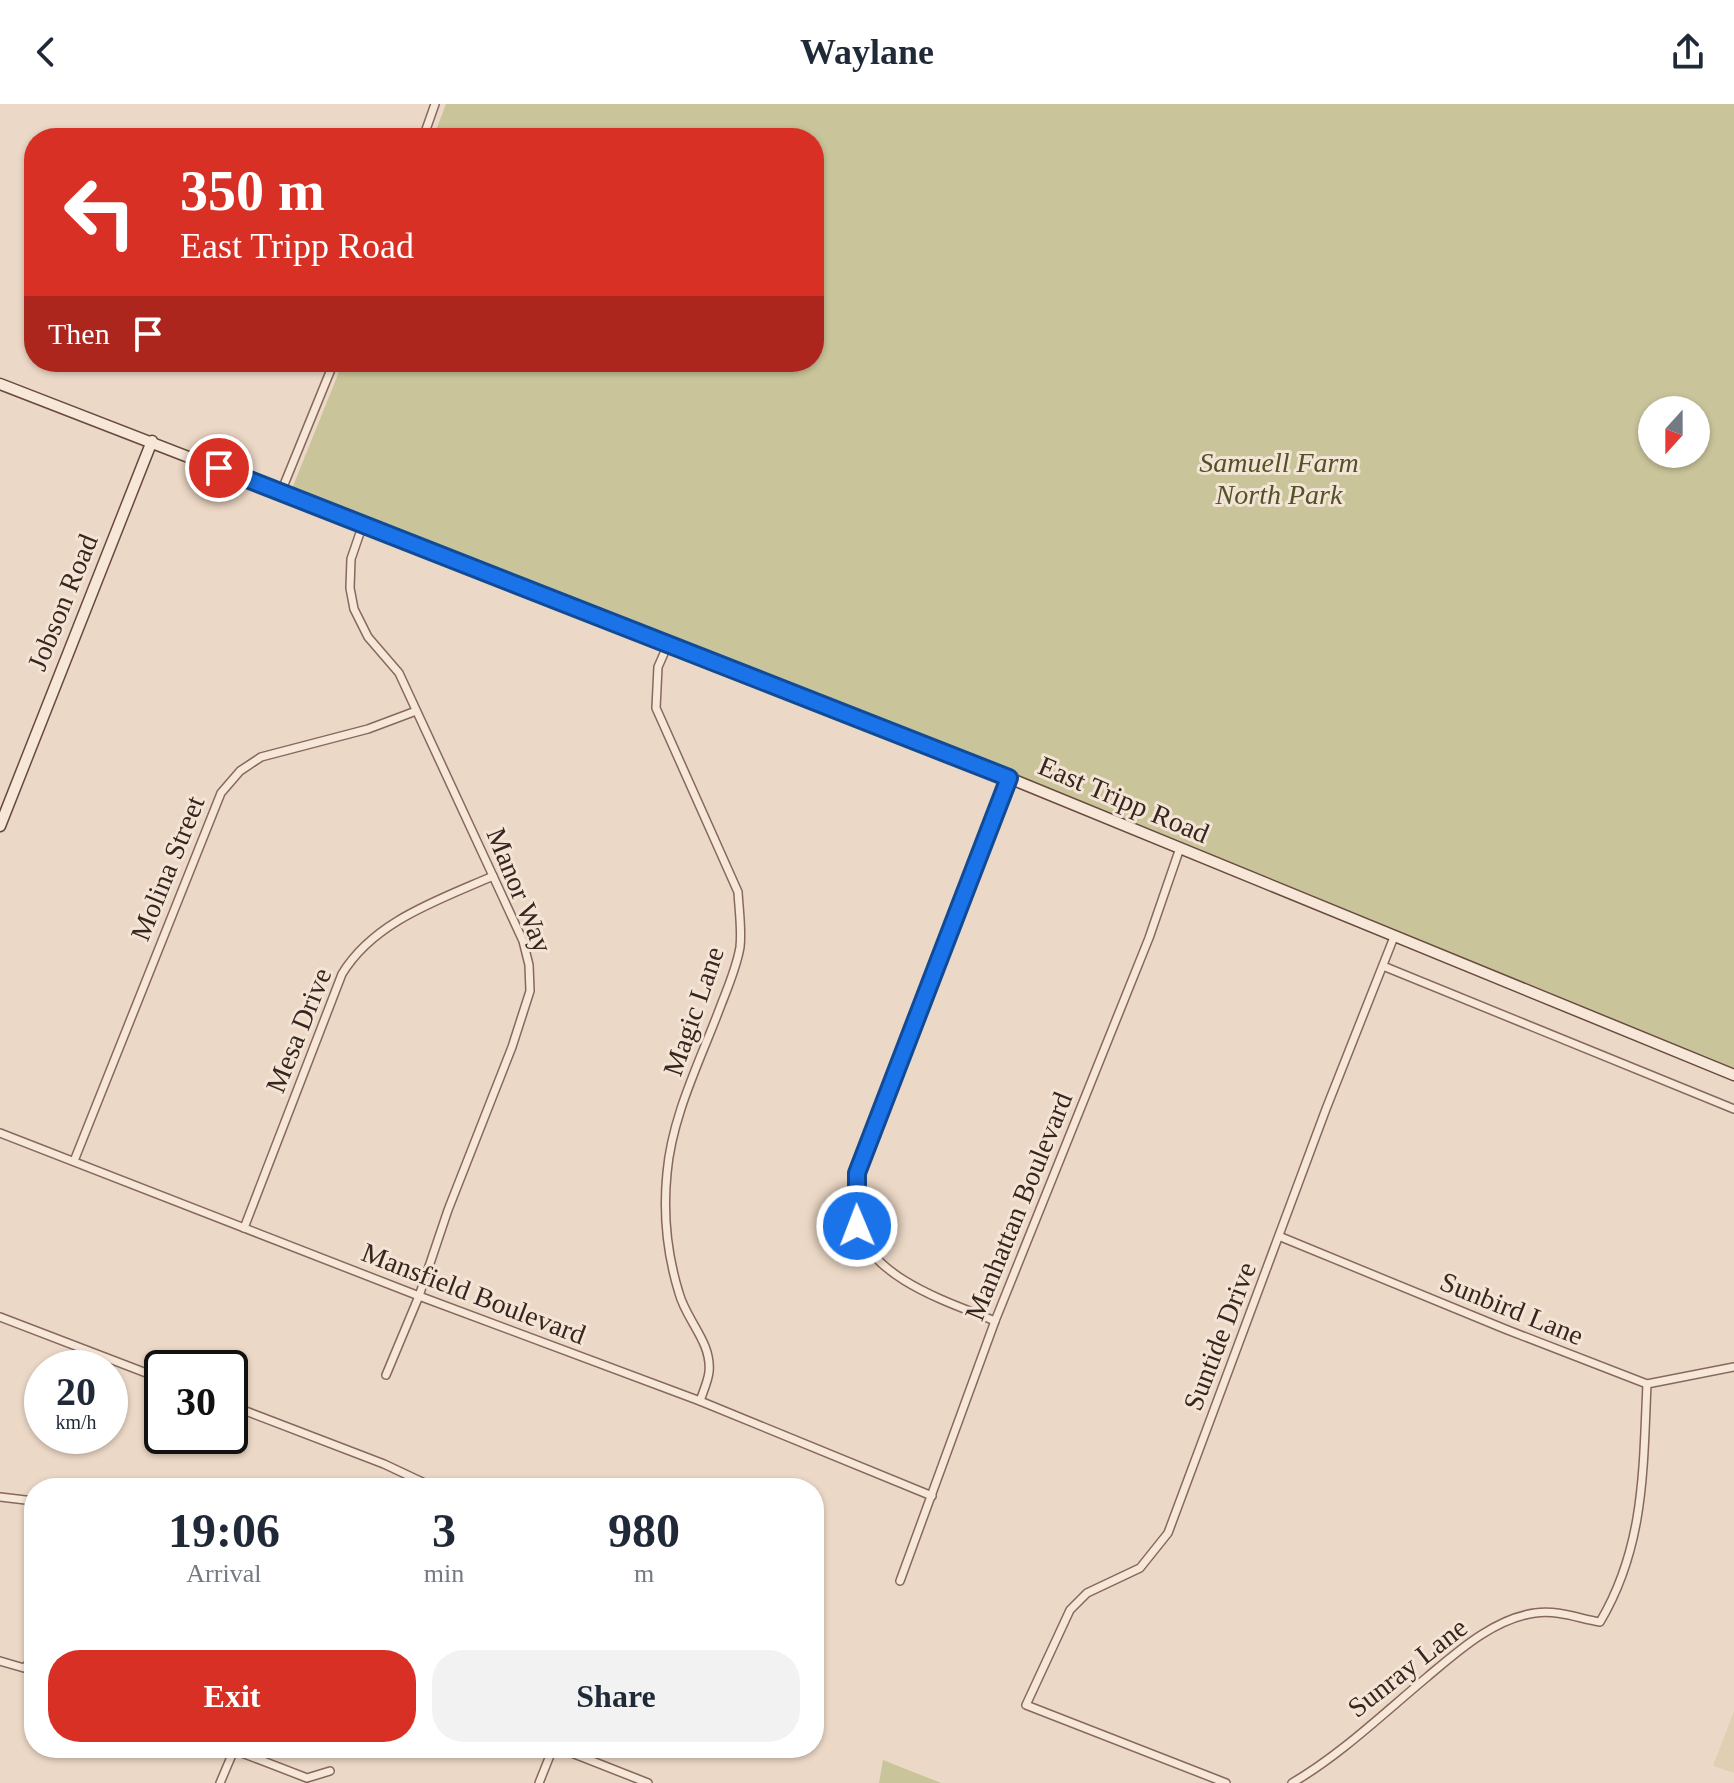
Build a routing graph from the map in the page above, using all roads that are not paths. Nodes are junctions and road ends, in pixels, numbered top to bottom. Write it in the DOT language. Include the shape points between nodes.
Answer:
graph roads {
  1 [pos="435,104"];
  2 [pos="427,128"];
  3 [pos="330,372"];
  4 [pos="0,384"];
  5 [pos="152,441"];
  6 [pos="281,492"];
  7 [pos="363,524"];
  8 [pos="669,642"];
  9 [pos="416,711"];
  10 [pos="1009,778"];
  11 [pos="0,826"];
  12 [pos="1180,848"];
  13 [pos="493,876"];
  14 [pos="1394,937"];
  15 [pos="1383,966"];
  16 [pos="1734,1075"];
  17 [pos="1734,1109"];
  18 [pos="0,1133"];
  19 [pos="74,1161"];
  20 [pos="244,1228"];
  21 [pos="1281,1237"];
  22 [pos="419,1296"];
  23 [pos="0,1317"];
  24 [pos="995,1321"];
  25 [pos="1734,1367"];
  26 [pos="144,1372"];
  27 [pos="386,1375"];
  28 [pos="1647,1384"];
  29 [pos="700,1401"];
  30 [pos="248,1412"];
  31 [pos="414,1478"];
  32 [pos="932,1496"];
  33 [pos="0,1497"];
  34 [pos="24,1500"];
  35 [pos="900,1581"];
  36 [pos="0,1661"];
  37 [pos="24,1668"];
  38 [pos="228,1758"];
  39 [pos="255,1758"];
  40 [pos="551,1758"];
  41 [pos="582,1758"];
  42 [pos="330,1771"];
  43 [pos="220,1783"];
  44 [pos="539,1783"];
  45 [pos="648,1783"];
  46 [pos="1226,1783"];
  47 [pos="1292,1783"];
  1 -- 2 [label="street"];
  3 -- 6 [label="street"];
  4 -- 5 [label="street, East Tripp Road"];
  5 -- 6 [label="street, East Tripp Road"];
  5 -- 11 [label="street, Jobson Road"];
  6 -- 7 [label="street, East Tripp Road"];
  7 -- 8 [label="street, East Tripp Road"];
  7 -- 9 [label="street, Manor Way" via="351,559 354,609 368,637 399,673"];
  8 -- 10 [label="street, East Tripp Road"];
  8 -- 29 [label="street, Magic Lane" via="658,667 656,708 738,892 739,911 740,948 677,1123 667,1171 665,1216 672,1266 679,1297 709,1361"];
  9 -- 13 [label="street, Manor Way"];
  9 -- 19 [label="street, Molina Street" via="261,757 221,793"];
  10 -- 12 [label="street, East Tripp Road"];
  10 -- 24 [label="street" via="857,1173 855,1202 857,1226 865,1241 906,1283"];
  12 -- 14 [label="street, East Tripp Road"];
  12 -- 24 [label="street, Manhattan Boulevard"];
  13 -- 20 [label="street, Mesa Drive" via="381,930 351,959"];
  13 -- 22 [label="street, Manor Way" via="523,941 530,991"];
  14 -- 15 [label="street, Suntide Drive"];
  14 -- 16 [label="street, East Tripp Road"];
  15 -- 17 [label="street"];
  15 -- 21 [label="street, Suntide Drive"];
  18 -- 19 [label="street, Mansfield Boulevard"];
  19 -- 20 [label="street, Mansfield Boulevard"];
  20 -- 22 [label="street, Mansfield Boulevard"];
  21 -- 28 [label="street, Sunbird Lane"];
  21 -- 46 [label="street, Suntide Drive" via="1168,1533 1140,1568 1087,1593 1070,1610 1026,1705"];
  22 -- 27 [label="street, Manor Way"];
  22 -- 29 [label="street, Mansfield Boulevard"];
  23 -- 26 [label="street"];
  24 -- 32 [label="street, Manhattan Boulevard"];
  25 -- 28 [label="street"];
  28 -- 47 [label="street, Sunray Lane" via="1642,1491 1633,1546 1600,1622 1562,1612 1537,1613 1480,1636"];
  29 -- 32 [label="street, Mansfield Boulevard"];
  30 -- 31 [label="street"];
  32 -- 35 [label="street, Manhattan Boulevard"];
  33 -- 34 [label="street"];
  36 -- 37 [label="street"];
  38 -- 43 [label="street"];
  39 -- 42 [label="street" via="307,1778"];
  40 -- 44 [label="street"];
  41 -- 45 [label="street"];
}
